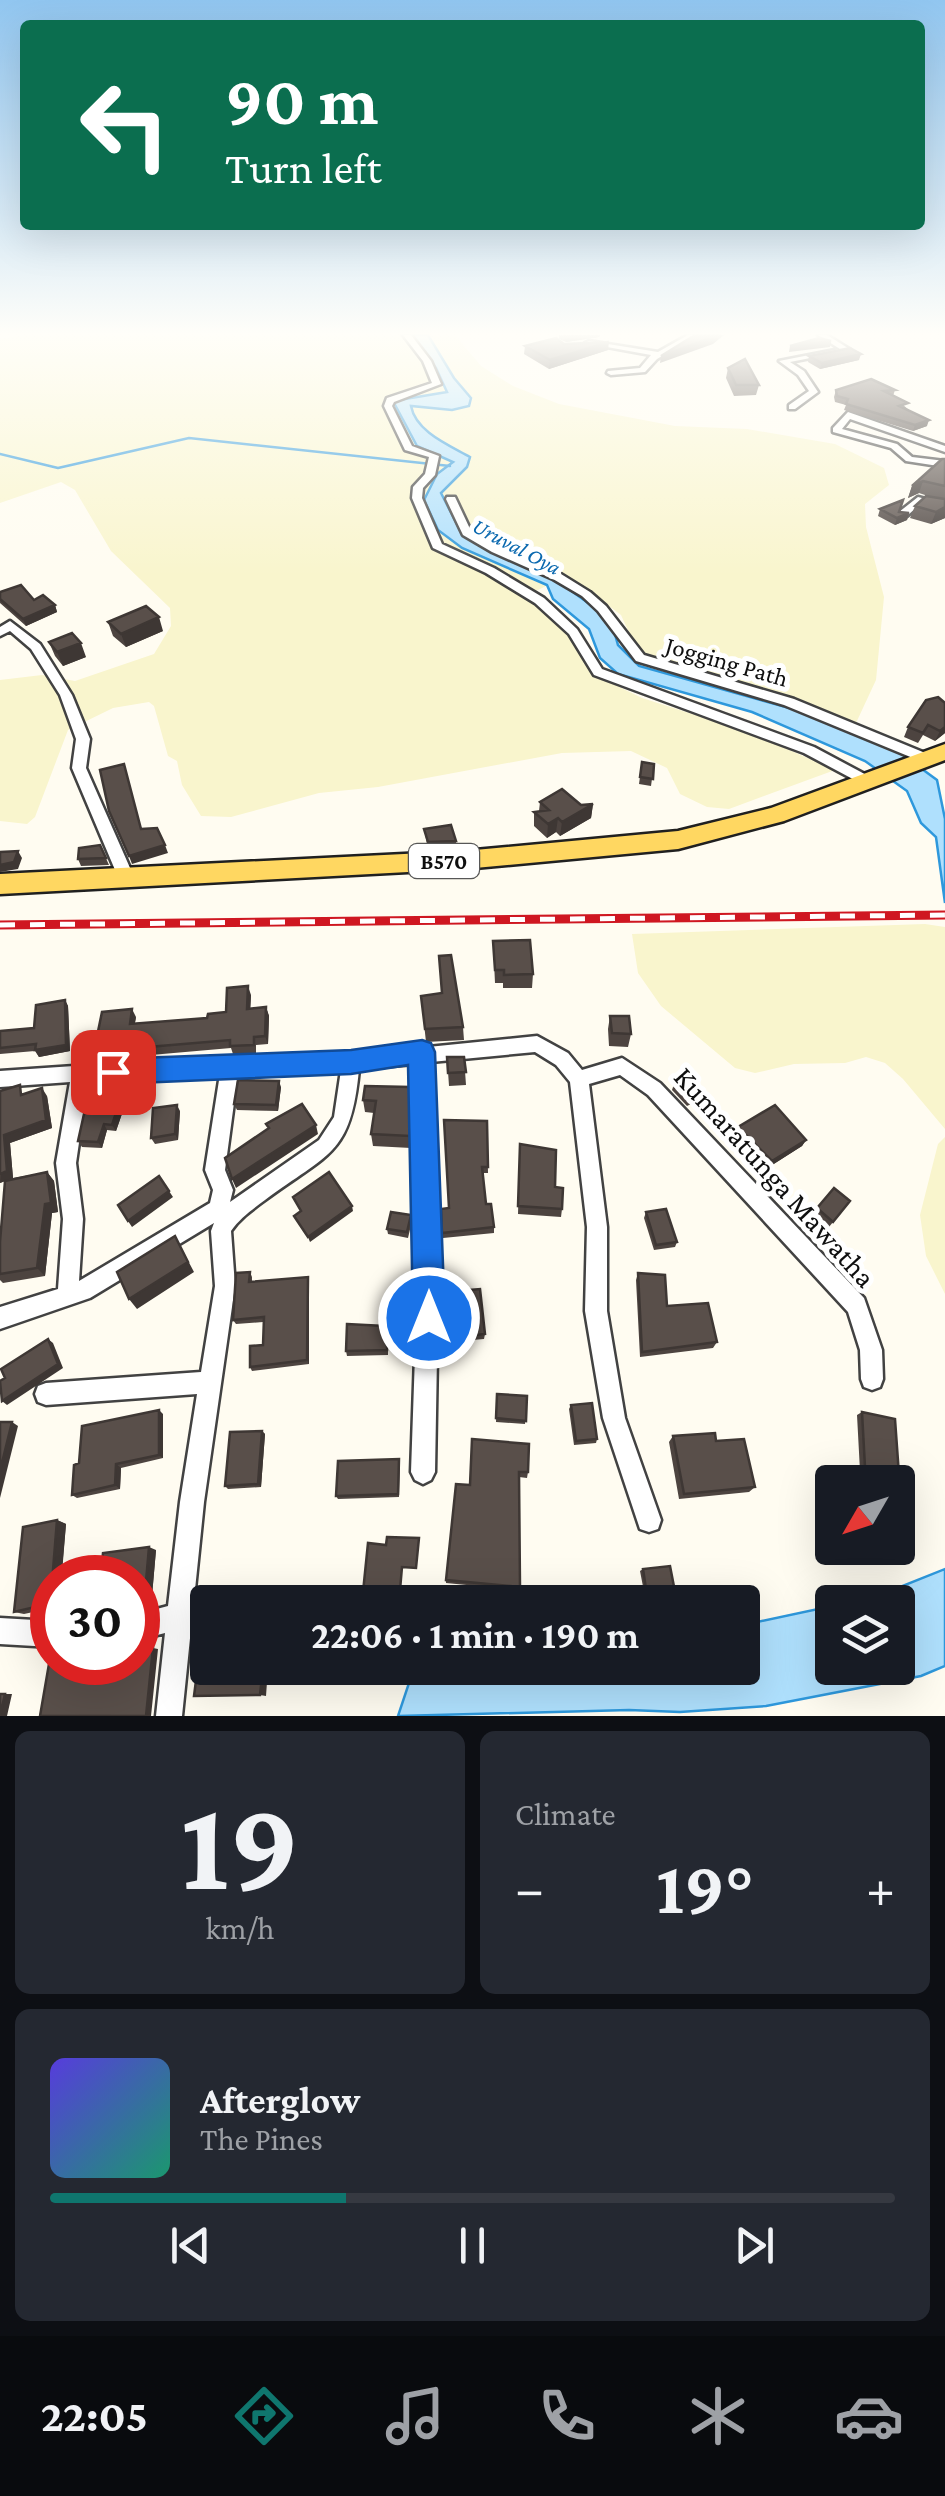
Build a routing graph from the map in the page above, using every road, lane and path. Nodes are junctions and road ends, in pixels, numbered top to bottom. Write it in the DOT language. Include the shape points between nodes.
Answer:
graph roads {
  1 [pos="392,415"];
  2 [pos="848,415"];
  3 [pos="848,415"];
  4 [pos="945,450"];
  5 [pos="945,464"];
  6 [pos="451,499"];
  7 [pos="945,507"];
  8 [pos="903,514"];
  9 [pos="0,632"];
  10 [pos="937,757"];
  11 [pos="874,780"];
  12 [pos="126,877"];
  13 [pos="0,884"];
  14 [pos="422,1052"];
  15 [pos="351,1062"];
  16 [pos="230,1067"];
  17 [pos="80,1074"];
  18 [pos="0,1079"];
  19 [pos="579,1079"];
  20 [pos="68,1294"];
  21 [pos="0,1318"];
  22 [pos="872,1379"];
  23 [pos="211,1382"];
  24 [pos="46,1394"];
  25 [pos="423,1472"];
  26 [pos="648,1520"];
  27 [pos="180,1616"];
  28 [pos="160,1621"];
  29 [pos="0,1631"];
  30 [pos="30,1633"];
  31 [pos="169,1716"];
  1 -- 11 [label="street" via="408,448 434,456 417,498 437,546 502,573 572,630 598,672"];
  2 -- 5 [label="street" via="836,430 894,446 909,459"];
  3 -- 4 [label="street"];
  6 -- 10 [label="street, Jogging Path" via="467,533 586,594 613,616 624,643 640,658 789,702"];
  7 -- 8 [label="street" via="918,500"];
  9 -- 12 [label="street" via="10,626 24,634 66,696 83,738 78,768"];
  10 -- 11 [label="main road, B570"];
  11 -- 12 [label="main road, B570" via="678,840 464,860"];
  12 -- 13 [label="main road, B570"];
  14 -- 15 [label="street"];
  14 -- 19 [label="street" via="536,1044"];
  14 -- 25 [label="street" via="429,1239"];
  15 -- 16 [label="street"];
  15 -- 23 [label="street" via="337,1136 224,1222 224,1286"];
  16 -- 17 [label="street"];
  16 -- 20 [label="street" via="215,1170 222,1204"];
  17 -- 18 [label="street"];
  17 -- 20 [label="street" via="66,1163 74,1219"];
  19 -- 22 [label="street, Kumaratunga Mawatha" via="622,1066 654,1089 856,1306"];
  19 -- 26 [label="street" via="597,1227 596,1312 614,1418"];
  20 -- 21 [label="street"];
  23 -- 24 [label="street"];
  23 -- 27 [label="street"];
  27 -- 28 [label="street"];
  27 -- 31 [label="street"];
  29 -- 30 [label="street"];
}
